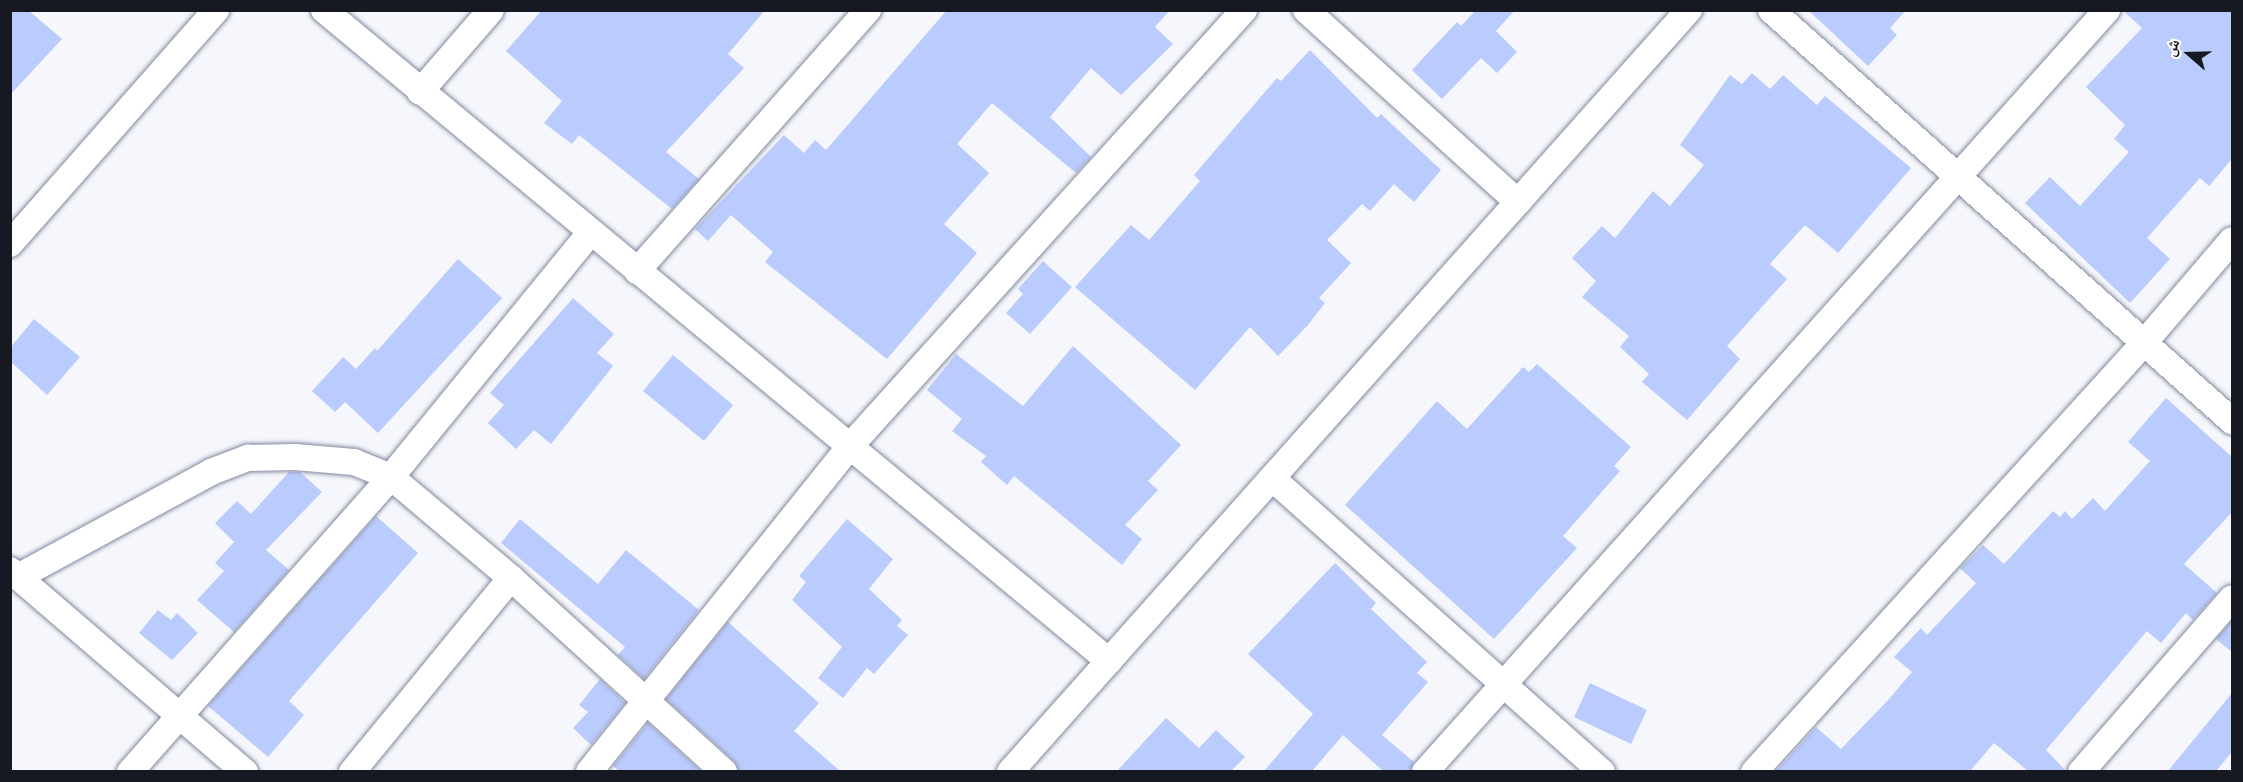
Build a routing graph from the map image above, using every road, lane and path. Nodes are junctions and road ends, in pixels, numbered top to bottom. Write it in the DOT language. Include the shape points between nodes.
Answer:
graph roads {
  1 [pos="216,10"];
  2 [pos="324,10"];
  3 [pos="492,10"];
  4 [pos="868,10"];
  5 [pos="1244,10"];
  6 [pos="1306,10"];
  7 [pos="1689,10"];
  8 [pos="1771,10"];
  9 [pos="2107,10"];
  10 [pos="420,92"];
  11 [pos="1956,178"];
  12 [pos="1518,202"];
  13 [pos="590,233"];
  14 [pos="2232,240"];
  15 [pos="10,244"];
  16 [pos="637,271"];
  17 [pos="2144,343"];
  18 [pos="2232,421"];
  19 [pos="852,444"];
  20 [pos="392,477"];
  21 [pos="1272,478"];
  22 [pos="14,573"];
  23 [pos="511,578"];
  24 [pos="2232,598"];
  25 [pos="1109,661"];
  26 [pos="1505,684"];
  27 [pos="645,704"];
  28 [pos="179,715"];
  29 [pos="130,771"];
  30 [pos="245,771"];
  31 [pos="352,771"];
  32 [pos="589,771"];
  33 [pos="724,771"];
  34 [pos="1010,771"];
  35 [pos="1425,771"];
  36 [pos="1602,771"];
  37 [pos="1754,771"];
  38 [pos="2081,771"];
  1 -- 15 [label="street"];
  2 -- 10 [label="street"];
  3 -- 10 [label="street"];
  4 -- 16 [label="street"];
  5 -- 19 [label="street"];
  6 -- 12 [label="street"];
  7 -- 12 [label="street"];
  8 -- 11 [label="street"];
  9 -- 11 [label="street"];
  10 -- 13 [label="street"];
  11 -- 17 [label="street"];
  11 -- 26 [label="street"];
  12 -- 21 [label="street"];
  13 -- 16 [label="street"];
  13 -- 20 [label="street"];
  14 -- 17 [label="street"];
  16 -- 19 [label="street"];
  17 -- 18 [label="street"];
  17 -- 37 [label="street"];
  19 -- 25 [label="street"];
  19 -- 27 [label="street"];
  20 -- 22 [label="street" via="354,462 248,459 166,493"];
  20 -- 23 [label="street"];
  20 -- 28 [label="street"];
  21 -- 25 [label="street"];
  21 -- 26 [label="street"];
  22 -- 28 [label="street"];
  23 -- 27 [label="street"];
  23 -- 31 [label="street"];
  24 -- 38 [label="street"];
  25 -- 34 [label="street"];
  26 -- 35 [label="street"];
  26 -- 36 [label="street"];
  27 -- 32 [label="street"];
  27 -- 33 [label="street"];
  28 -- 29 [label="street"];
  28 -- 30 [label="street"];
}
